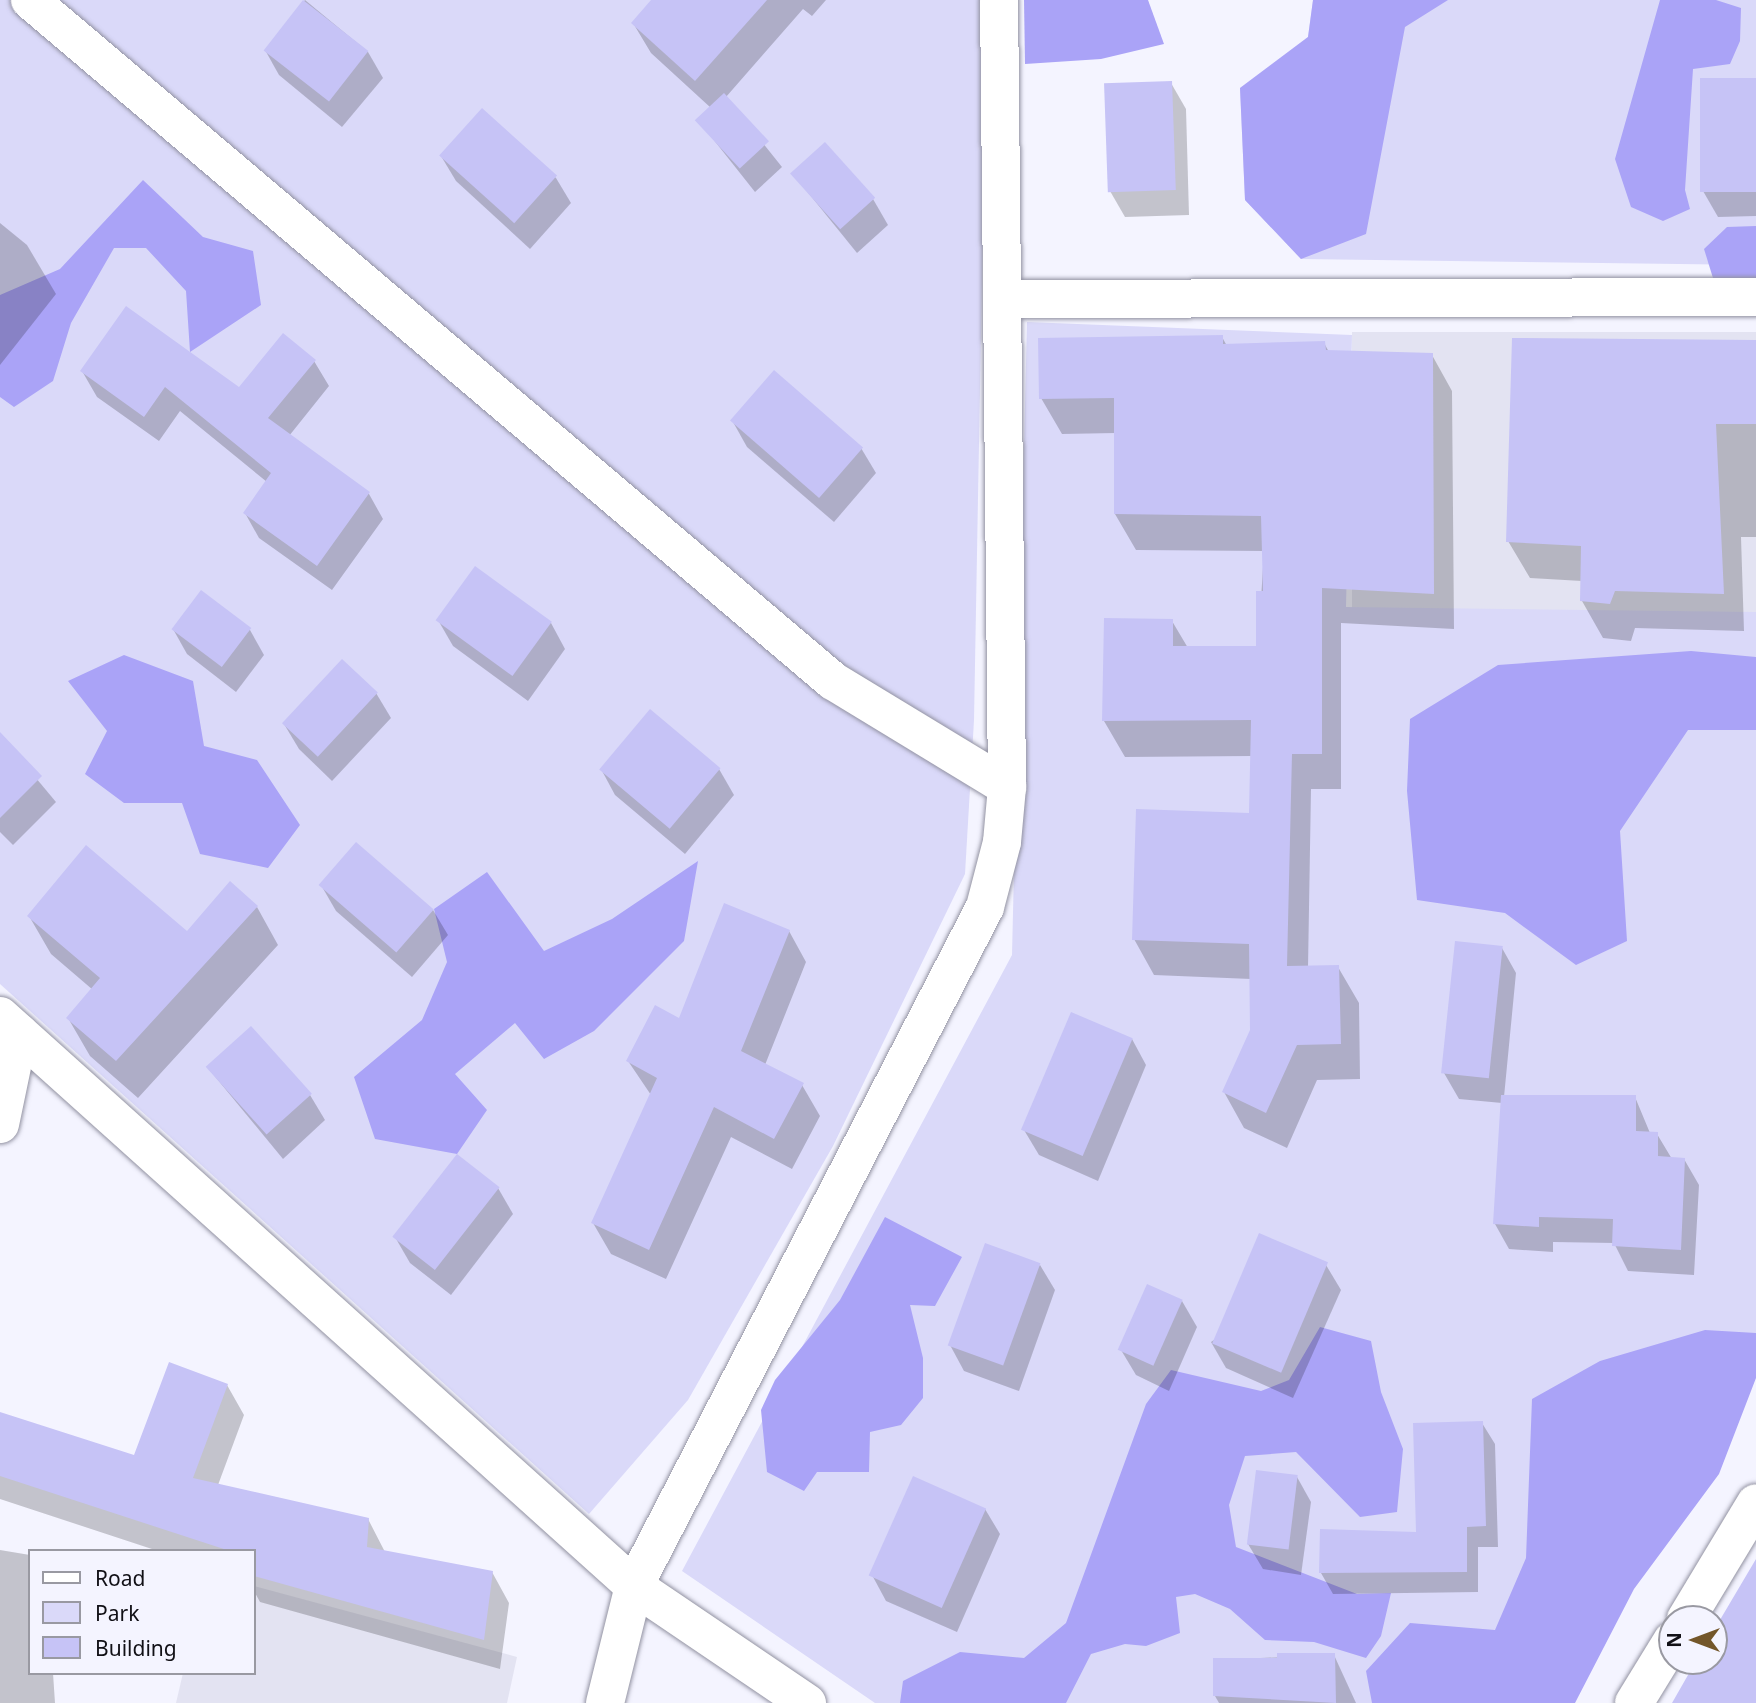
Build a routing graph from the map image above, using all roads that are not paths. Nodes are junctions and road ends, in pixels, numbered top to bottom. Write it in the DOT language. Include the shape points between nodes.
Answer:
graph roads {
  1 [pos="30,0"];
  2 [pos="999,0"];
  3 [pos="1756,297"];
  4 [pos="1002,299"];
  5 [pos="1007,787"];
  6 [pos="9,1025"];
  7 [pos="0,1124"];
  8 [pos="1756,1503"];
  9 [pos="634,1586"];
  10 [pos="1694,1605"];
  11 [pos="1658,1664"];
  12 [pos="605,1703"];
  13 [pos="807,1703"];
  14 [pos="1634,1703"];
  1 -- 5 [label="street" via="834,681"];
  2 -- 4 [label="street"];
  3 -- 4 [label="street"];
  4 -- 5 [label="street"];
  5 -- 9 [label="street" via="985,907"];
  6 -- 7 [label="street"];
  6 -- 9 [label="street"];
  8 -- 10 [label="street"];
  9 -- 12 [label="street"];
  9 -- 13 [label="street"];
  11 -- 14 [label="street"];
}
